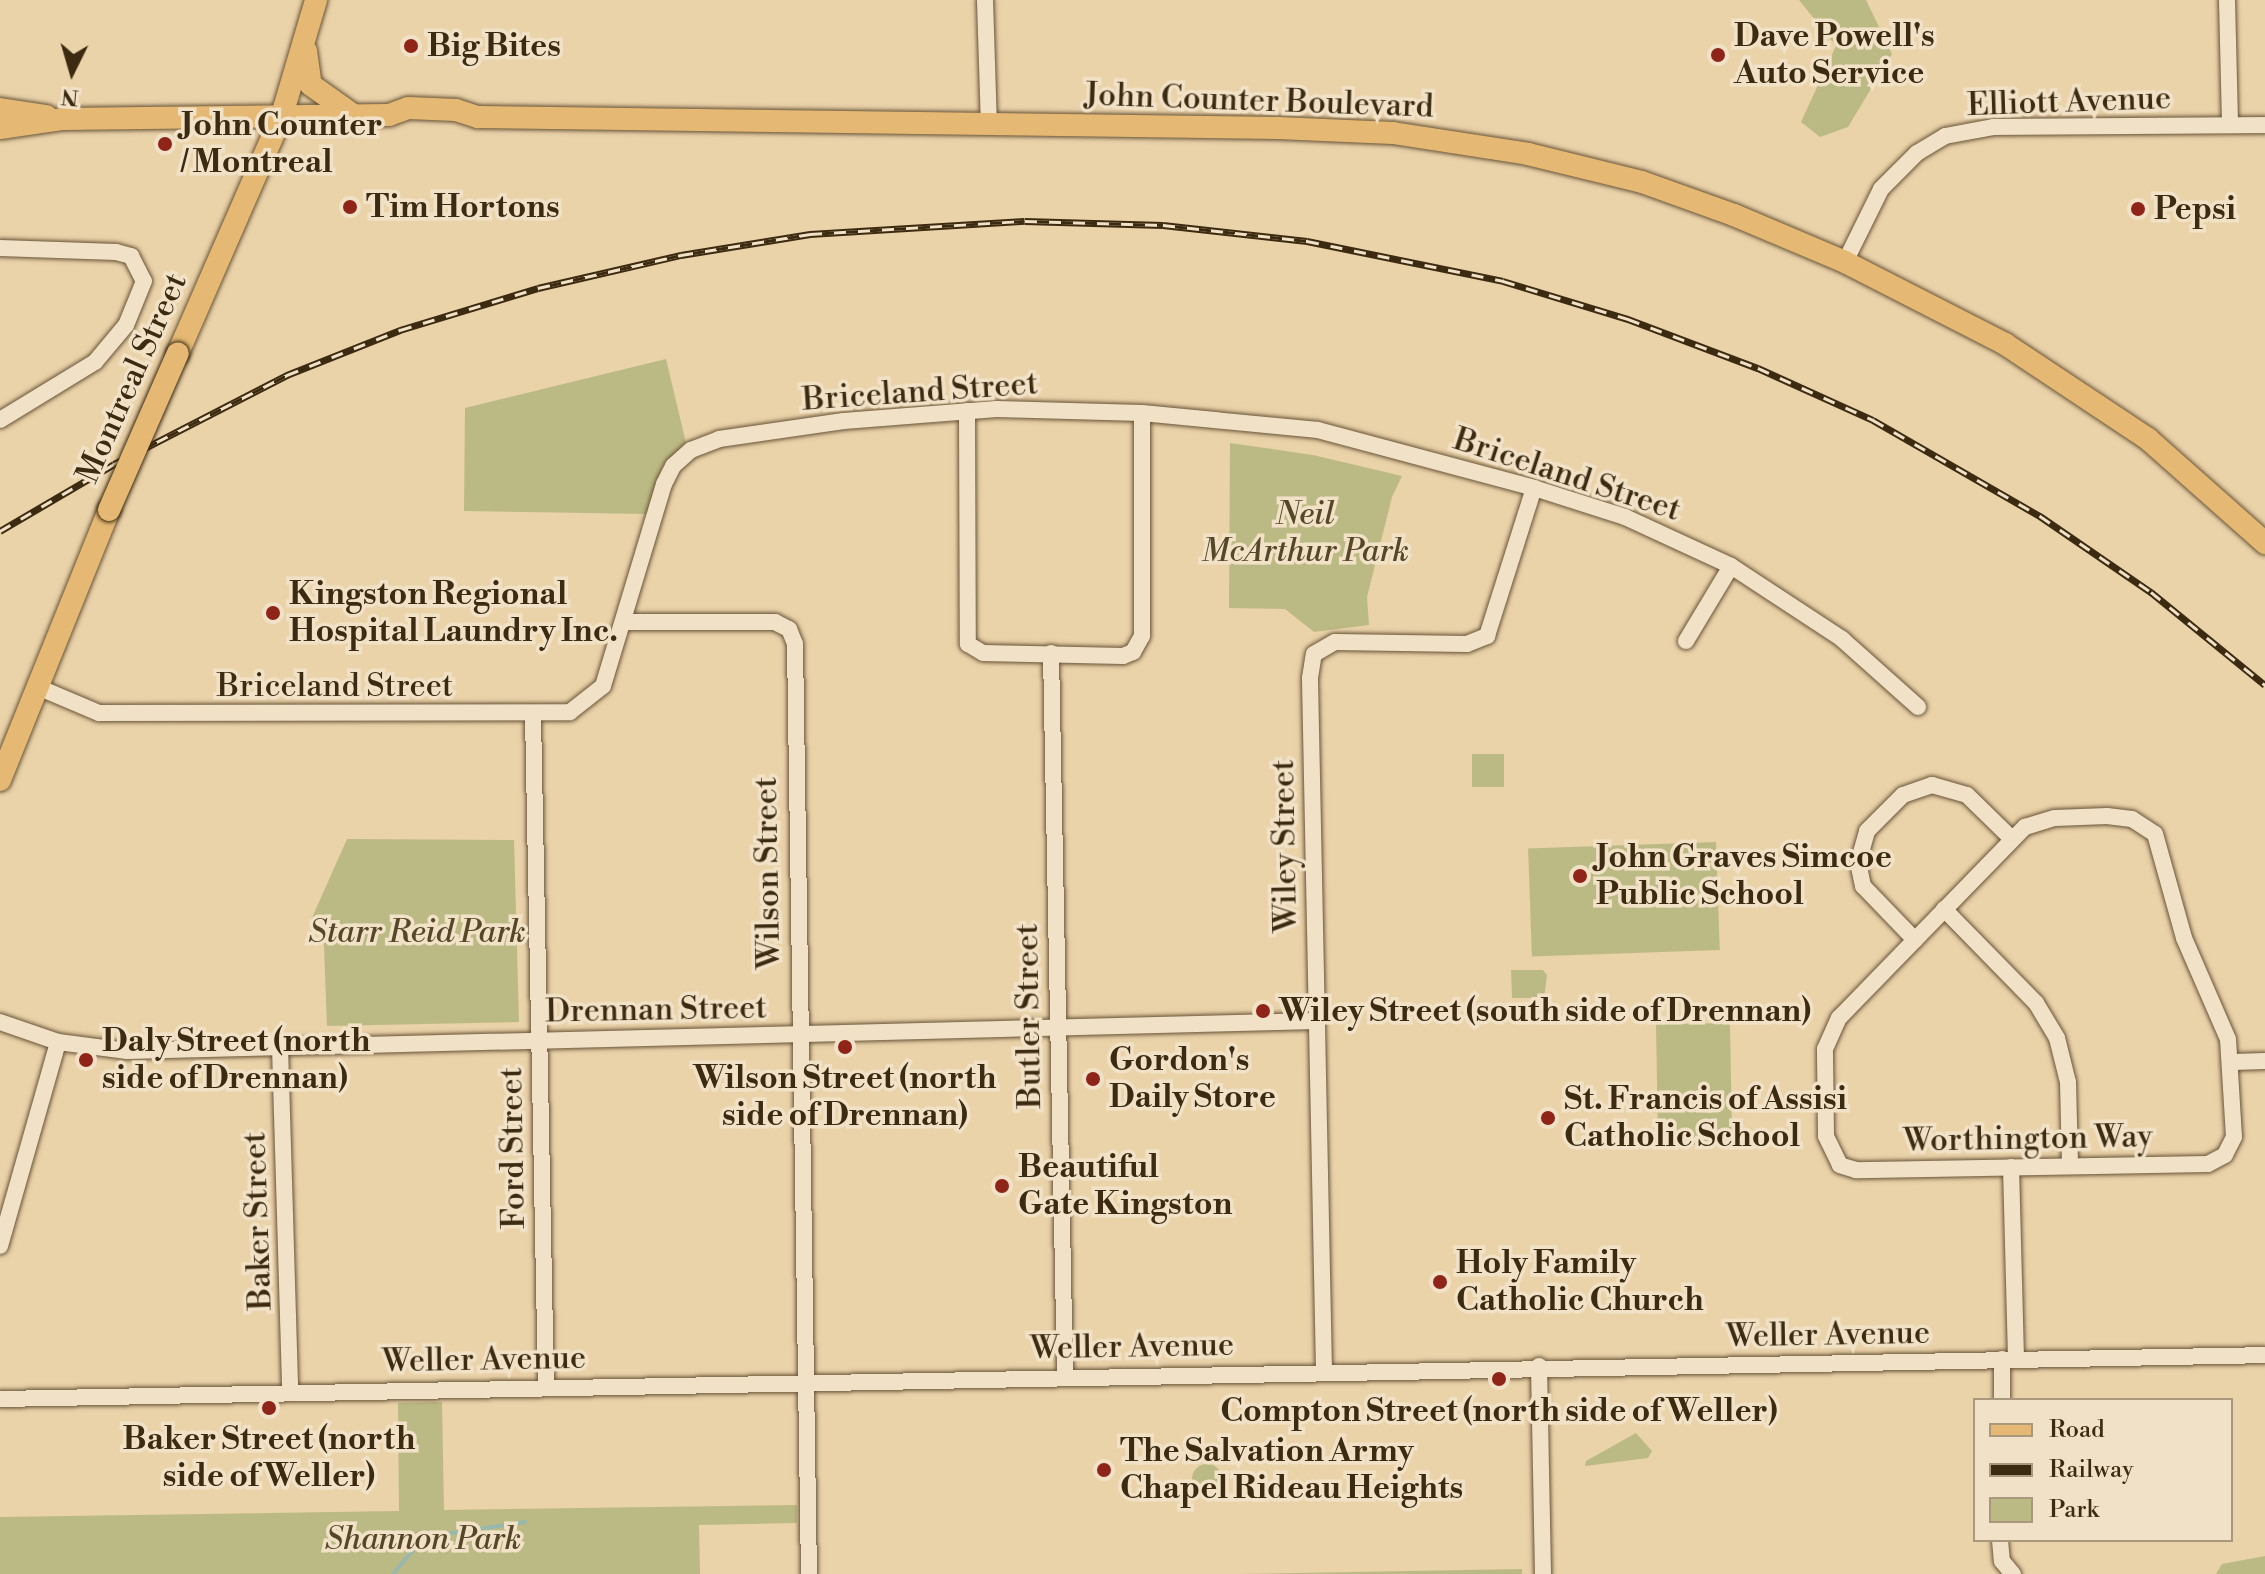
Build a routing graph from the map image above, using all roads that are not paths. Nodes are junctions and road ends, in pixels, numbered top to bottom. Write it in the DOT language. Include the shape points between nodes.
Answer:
graph roads {
  1 [pos="316,0"];
  2 [pos="985,0"];
  3 [pos="2227,0"];
  4 [pos="305,46"];
  5 [pos="0,109"];
  6 [pos="282,115"];
  7 [pos="354,115"];
  8 [pos="63,119"];
  9 [pos="989,125"];
  10 [pos="2230,125"];
  11 [pos="2265,125"];
  12 [pos="0,128"];
  13 [pos="0,248"];
  14 [pos="1845,262"];
  15 [pos="967,411"];
  16 [pos="1142,413"];
  17 [pos="0,420"];
  18 [pos="1534,488"];
  19 [pos="2265,543"];
  20 [pos="1731,566"];
  21 [pos="623,622"];
  22 [pos="1686,641"];
  23 [pos="1051,653"];
  24 [pos="40,688"];
  25 [pos="1918,707"];
  26 [pos="533,715"];
  27 [pos="0,780"];
  28 [pos="2012,839"];
  29 [pos="1944,909"];
  30 [pos="1915,940"];
  31 [pos="1317,1021"];
  32 [pos="0,1022"];
  33 [pos="1056,1030"];
  34 [pos="798,1035"];
  35 [pos="539,1041"];
  36 [pos="58,1042"];
  37 [pos="280,1047"];
  38 [pos="2265,1061"];
  39 [pos="2233,1062"];
  40 [pos="2070,1166"];
  41 [pos="2011,1167"];
  42 [pos="0,1246"];
  43 [pos="2265,1355"];
  44 [pos="2009,1359"];
  45 [pos="1539,1366"];
  46 [pos="1324,1371"];
  47 [pos="1065,1377"];
  48 [pos="805,1382"];
  49 [pos="546,1387"];
  50 [pos="290,1393"];
  51 [pos="2002,1398"];
  52 [pos="0,1399"];
  53 [pos="2000,1542"];
  54 [pos="809,1574"];
  55 [pos="1543,1574"];
  56 [pos="2013,1574"];
  1 -- 4 [label="main road, Montreal Street"];
  2 -- 9 [label="street"];
  3 -- 10 [label="street"];
  4 -- 6 [label="main road, Montreal Street"];
  4 -- 7 [label="main road" via="311,85"];
  5 -- 8 [label="main road, John Counter Boulevard"];
  6 -- 7 [label="main road, John Counter Boulevard"];
  6 -- 8 [label="main road, John Counter Boulevard"];
  6 -- 24 [label="main road, Montreal Street, bridge" via="109,510"];
  7 -- 9 [label="main road, John Counter Boulevard" via="446,124 478,117"];
  8 -- 12 [label="main road, John Counter Boulevard"];
  9 -- 14 [label="main road, John Counter Boulevard" via="1278,128 1393,133 1466,143 1642,182"];
  10 -- 11 [label="street, Elliott Avenue"];
  10 -- 14 [label="street, Elliott Avenue" via="1994,127 1945,136 1917,153 1881,189"];
  13 -- 17 [label="street" via="116,252 131,256 144,281 126,325 104,353"];
  14 -- 19 [label="main road, John Counter Boulevard" via="2005,344 2084,395 2148,439"];
  15 -- 16 [label="street, Briceland Street"];
  15 -- 21 [label="street, Briceland Street" via="844,421 719,439 691,450 673,466 664,484"];
  15 -- 23 [label="street" via="968,644 983,653"];
  16 -- 18 [label="street, Briceland Street" via="1318,430"];
  16 -- 23 [label="street" via="1140,644 1123,656"];
  18 -- 20 [label="street, Briceland Street" via="1625,517"];
  18 -- 31 [label="street, Wiley Street" via="1487,636 1467,644 1335,642 1314,654 1310,678"];
  20 -- 22 [label="street"];
  20 -- 25 [label="street, Briceland Street" via="1842,639"];
  21 -- 26 [label="street, Briceland Street" via="608,673 594,697 570,712"];
  21 -- 34 [label="street, Wilson Street" via="775,622 789,629 795,644"];
  23 -- 33 [label="street, Butler Street"];
  24 -- 26 [label="street, Briceland Street" via="99,713"];
  24 -- 27 [label="main road, Montreal Street"];
  26 -- 35 [label="street, Ford Street"];
  28 -- 29 [label="street, Worthington Way"];
  28 -- 30 [label="street" via="1967,795 1932,785 1903,795 1867,831 1858,863 1863,886"];
  28 -- 39 [label="street, Worthington Way" via="2040,820 2098,816 2132,819 2155,834 2184,938"];
  29 -- 30 [label="street, Worthington Way"];
  29 -- 40 [label="street" via="2036,1003 2057,1038 2068,1082"];
  30 -- 41 [label="street, Worthington Way" via="1829,1033 1829,1152 1840,1165 1856,1170"];
  31 -- 33 [label="street, Drennan Street"];
  31 -- 46 [label="street, Wiley Street"];
  32 -- 36 [label="street, Drennan Street"];
  33 -- 34 [label="street, Drennan Street"];
  33 -- 47 [label="street, Butler Street"];
  34 -- 35 [label="street, Drennan Street"];
  34 -- 48 [label="street, Wilson Street"];
  35 -- 37 [label="street, Drennan Street"];
  35 -- 49 [label="street, Ford Street"];
  36 -- 37 [label="street, Drennan Street" via="127,1051"];
  36 -- 42 [label="street"];
  37 -- 50 [label="street, Baker Street"];
  38 -- 39 [label="street"];
  39 -- 40 [label="street, Worthington Way" via="2234,1137 2217,1161"];
  40 -- 41 [label="street, Worthington Way"];
  41 -- 44 [label="street"];
  43 -- 44 [label="street, Weller Avenue"];
  44 -- 45 [label="street, Weller Avenue"];
  44 -- 51 [label="street"];
  45 -- 46 [label="street, Weller Avenue"];
  45 -- 55 [label="street"];
  46 -- 47 [label="street, Weller Avenue"];
  47 -- 48 [label="street, Weller Avenue"];
  48 -- 49 [label="street, Weller Avenue"];
  48 -- 54 [label="street, Wilson Street"];
  49 -- 50 [label="street, Weller Avenue"];
  50 -- 52 [label="street, Weller Avenue"];
  53 -- 56 [label="street" via="2002,1561"];
}
